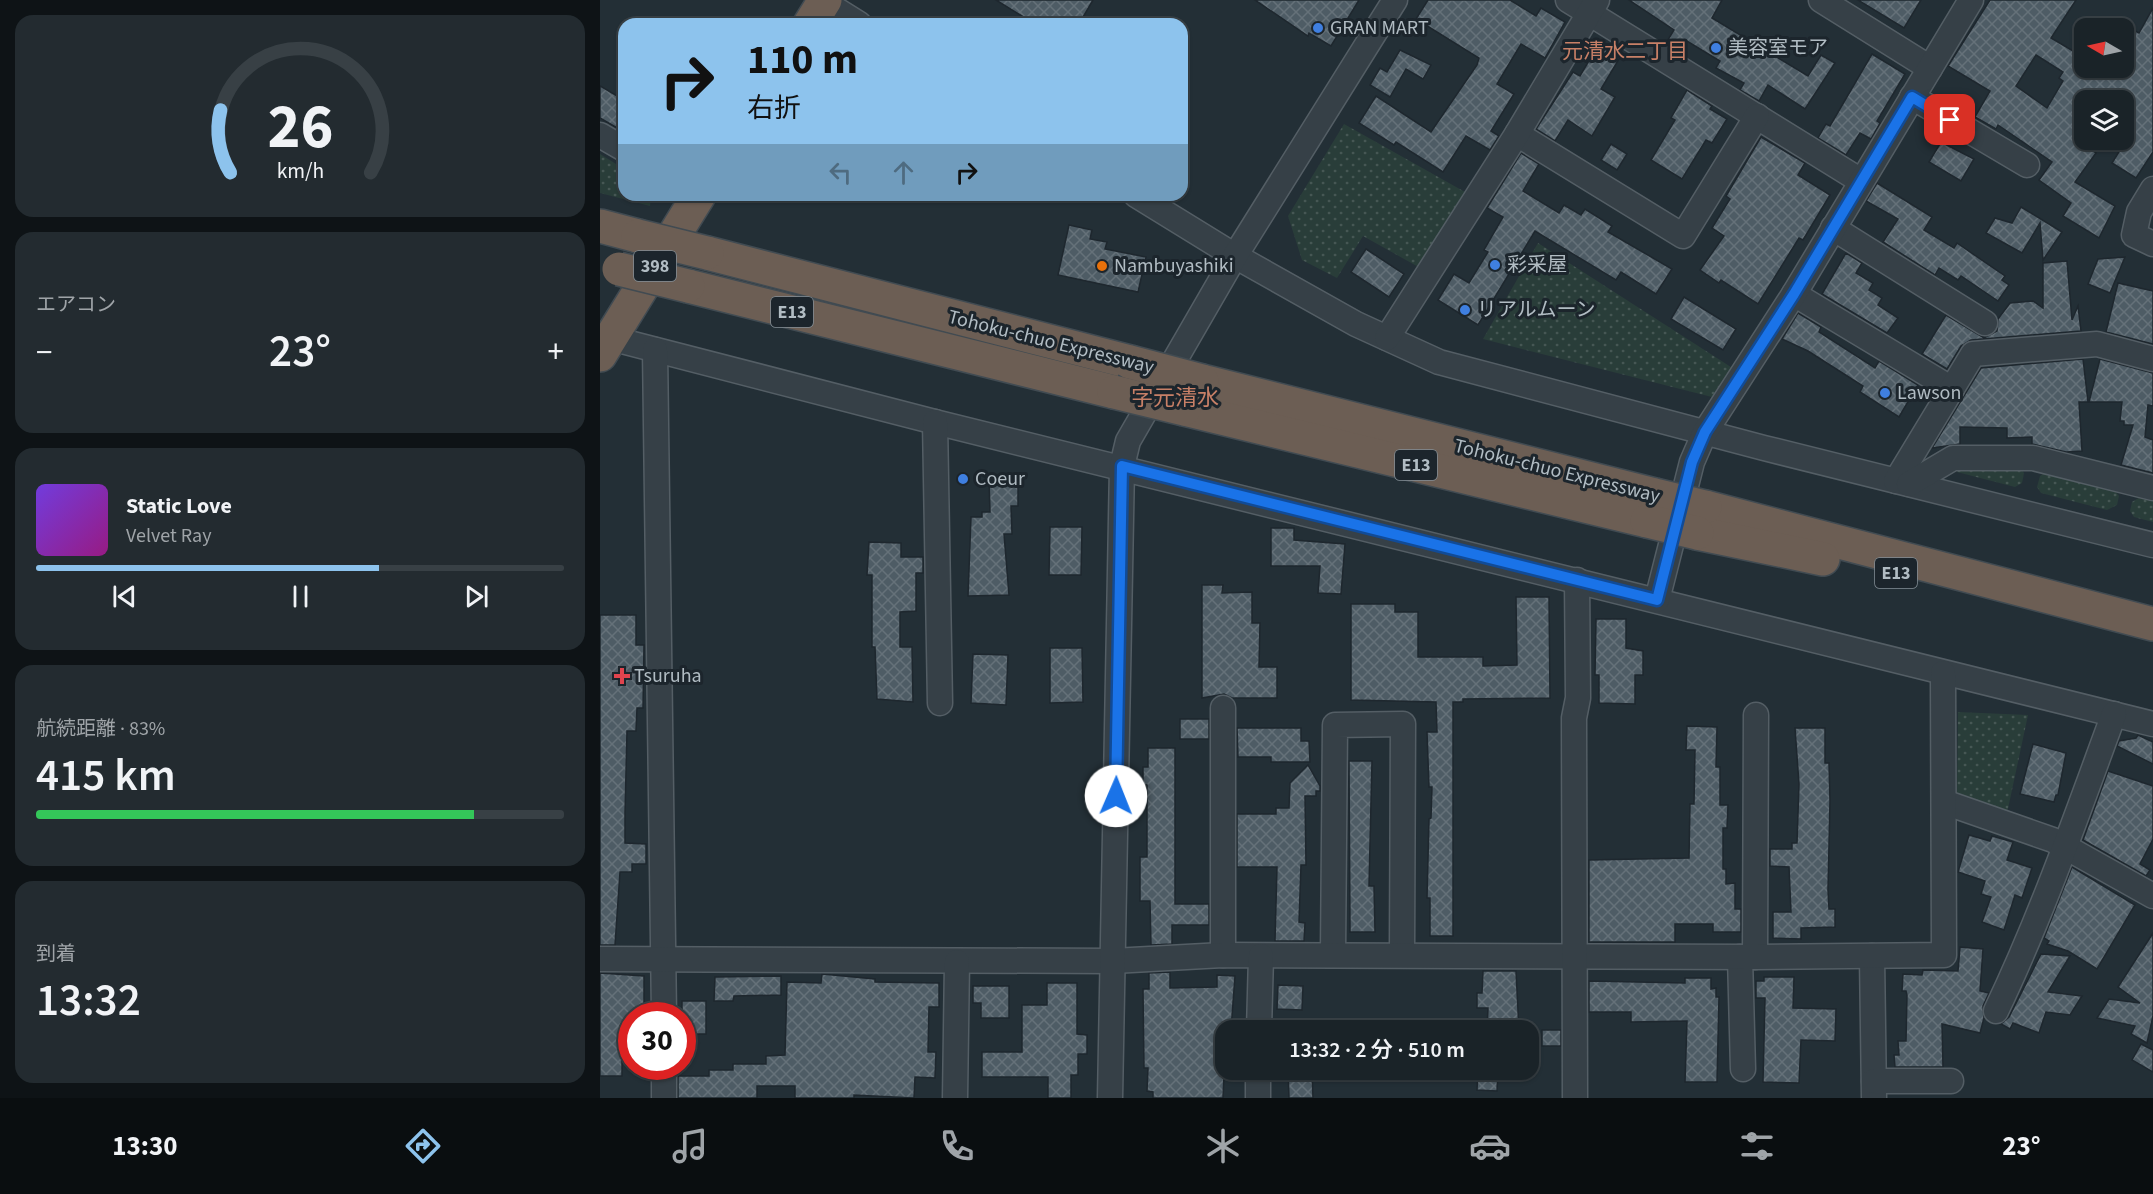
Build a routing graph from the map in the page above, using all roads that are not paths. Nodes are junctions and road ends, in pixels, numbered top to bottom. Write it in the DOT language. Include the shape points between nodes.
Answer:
graph roads {
  1 [pos="1395,0"];
  2 [pos="1568,0"];
  3 [pos="1821,0"];
  4 [pos="1971,0"];
  5 [pos="1593,6"];
  6 [pos="819,7"];
  7 [pos="845,18"];
  8 [pos="1930,68"];
  9 [pos="1912,97"];
  10 [pos="1757,116"];
  11 [pos="1517,134"];
  12 [pos="600,135"];
  13 [pos="618,146"];
  14 [pos="2027,165"];
  15 [pos="1861,181"];
  16 [pos="2153,189"];
  17 [pos="687,201"];
  18 [pos="1146,201"];
  19 [pos="600,226"];
  20 [pos="1833,228"];
  21 [pos="2153,244"];
  22 [pos="1235,256"];
  23 [pos="610,267"];
  24 [pos="1794,294"];
  25 [pos="1985,323"];
  26 [pos="1387,338"];
  27 [pos="605,346"];
  28 [pos="655,350"];
  29 [pos="2153,359"];
  30 [pos="1952,389"];
  31 [pos="935,422"];
  32 [pos="1705,432"];
  33 [pos="1122,466"];
  34 [pos="1903,482"];
  35 [pos="2153,488"];
  36 [pos="1651,508"];
  37 [pos="2153,545"];
  38 [pos="1577,580"];
  39 [pos="1657,600"];
  40 [pos="2153,624"];
  41 [pos="1943,673"];
  42 [pos="940,703"];
  43 [pos="1223,708"];
  44 [pos="2114,714"];
  45 [pos="1756,715"];
  46 [pos="2153,724"];
  47 [pos="1944,802"];
  48 [pos="2065,848"];
  49 [pos="2150,890"];
  50 [pos="1333,954"];
  51 [pos="1223,955"];
  52 [pos="1402,955"];
  53 [pos="1261,956"];
  54 [pos="1576,956"];
  55 [pos="1872,956"];
  56 [pos="1748,957"];
  57 [pos="600,959"];
  58 [pos="663,959"];
  59 [pos="957,962"];
  60 [pos="1113,962"];
  61 [pos="663,1002"];
  62 [pos="1996,1011"];
  63 [pos="1259,1020"];
  64 [pos="1743,1069"];
  65 [pos="664,1080"];
  66 [pos="1258,1080"];
  67 [pos="1951,1081"];
  68 [pos="1874,1090"];
  69 [pos="664,1098"];
  70 [pos="955,1098"];
  71 [pos="1110,1098"];
  72 [pos="1258,1098"];
  73 [pos="1575,1098"];
  1 -- 22 [label="street"];
  2 -- 5 [label="street"];
  3 -- 8 [label="street"];
  4 -- 8 [label="street"];
  5 -- 10 [label="street"];
  5 -- 11 [label="street"];
  6 -- 7 [label="street"];
  8 -- 9 [label="street"];
  9 -- 14 [label="street"];
  9 -- 15 [label="street"];
  10 -- 11 [label="street" via="1683,236"];
  10 -- 15 [label="street"];
  11 -- 26 [label="street"];
  12 -- 13 [label="street"];
  15 -- 20 [label="street"];
  16 -- 21 [label="street" via="2139,212 2134,235"];
  17 -- 27 [label="highway, 398"];
  18 -- 22 [label="street"];
  19 -- 36 [label="highway, Tohoku-chuo Expressway / E13, bridge" via="1202,381"];
  20 -- 24 [label="street"];
  20 -- 25 [label="street"];
  22 -- 26 [label="street"];
  22 -- 33 [label="street" via="1128,441"];
  23 -- 36 [label="highway, Tohoku-chuo Expressway / E13, bridge" via="1184,409"];
  24 -- 30 [label="street"];
  24 -- 32 [label="street"];
  26 -- 32 [label="street" via="1439,362"];
  27 -- 28 [label="street"];
  28 -- 31 [label="street"];
  28 -- 58 [label="street"];
  29 -- 30 [label="street" via="2097,344 1973,354"];
  30 -- 34 [label="street"];
  31 -- 33 [label="street"];
  31 -- 42 [label="street"];
  32 -- 34 [label="street"];
  32 -- 39 [label="street" via="1692,462"];
  33 -- 38 [label="street"];
  33 -- 60 [label="street"];
  34 -- 35 [label="street" via="1953,458 2033,458"];
  34 -- 37 [label="street"];
  36 -- 40 [label="highway, Tohoku-chuo Expressway / E13, bridge"];
  38 -- 39 [label="street"];
  38 -- 54 [label="street"];
  39 -- 41 [label="street"];
  41 -- 44 [label="street"];
  41 -- 47 [label="street"];
  43 -- 51 [label="street"];
  44 -- 46 [label="street"];
  44 -- 48 [label="street"];
  45 -- 56 [label="street"];
  47 -- 48 [label="street" via="2053,840"];
  47 -- 55 [label="street" via="1944,955"];
  48 -- 49 [label="street"];
  48 -- 62 [label="street"];
  50 -- 52 [label="street"];
  50 -- 52 [label="street" via="1335,725 1402,724"];
  50 -- 53 [label="street"];
  51 -- 53 [label="street"];
  51 -- 60 [label="street"];
  52 -- 54 [label="street"];
  53 -- 63 [label="street"];
  54 -- 56 [label="street"];
  54 -- 73 [label="street"];
  55 -- 56 [label="street"];
  55 -- 68 [label="street"];
  56 -- 64 [label="street"];
  57 -- 58 [label="street"];
  58 -- 59 [label="street"];
  58 -- 61 [label="street"];
  59 -- 60 [label="street"];
  59 -- 70 [label="street"];
  60 -- 71 [label="street"];
  65 -- 69 [label="street"];
  66 -- 72 [label="street"];
  67 -- 68 [label="street"];
}
